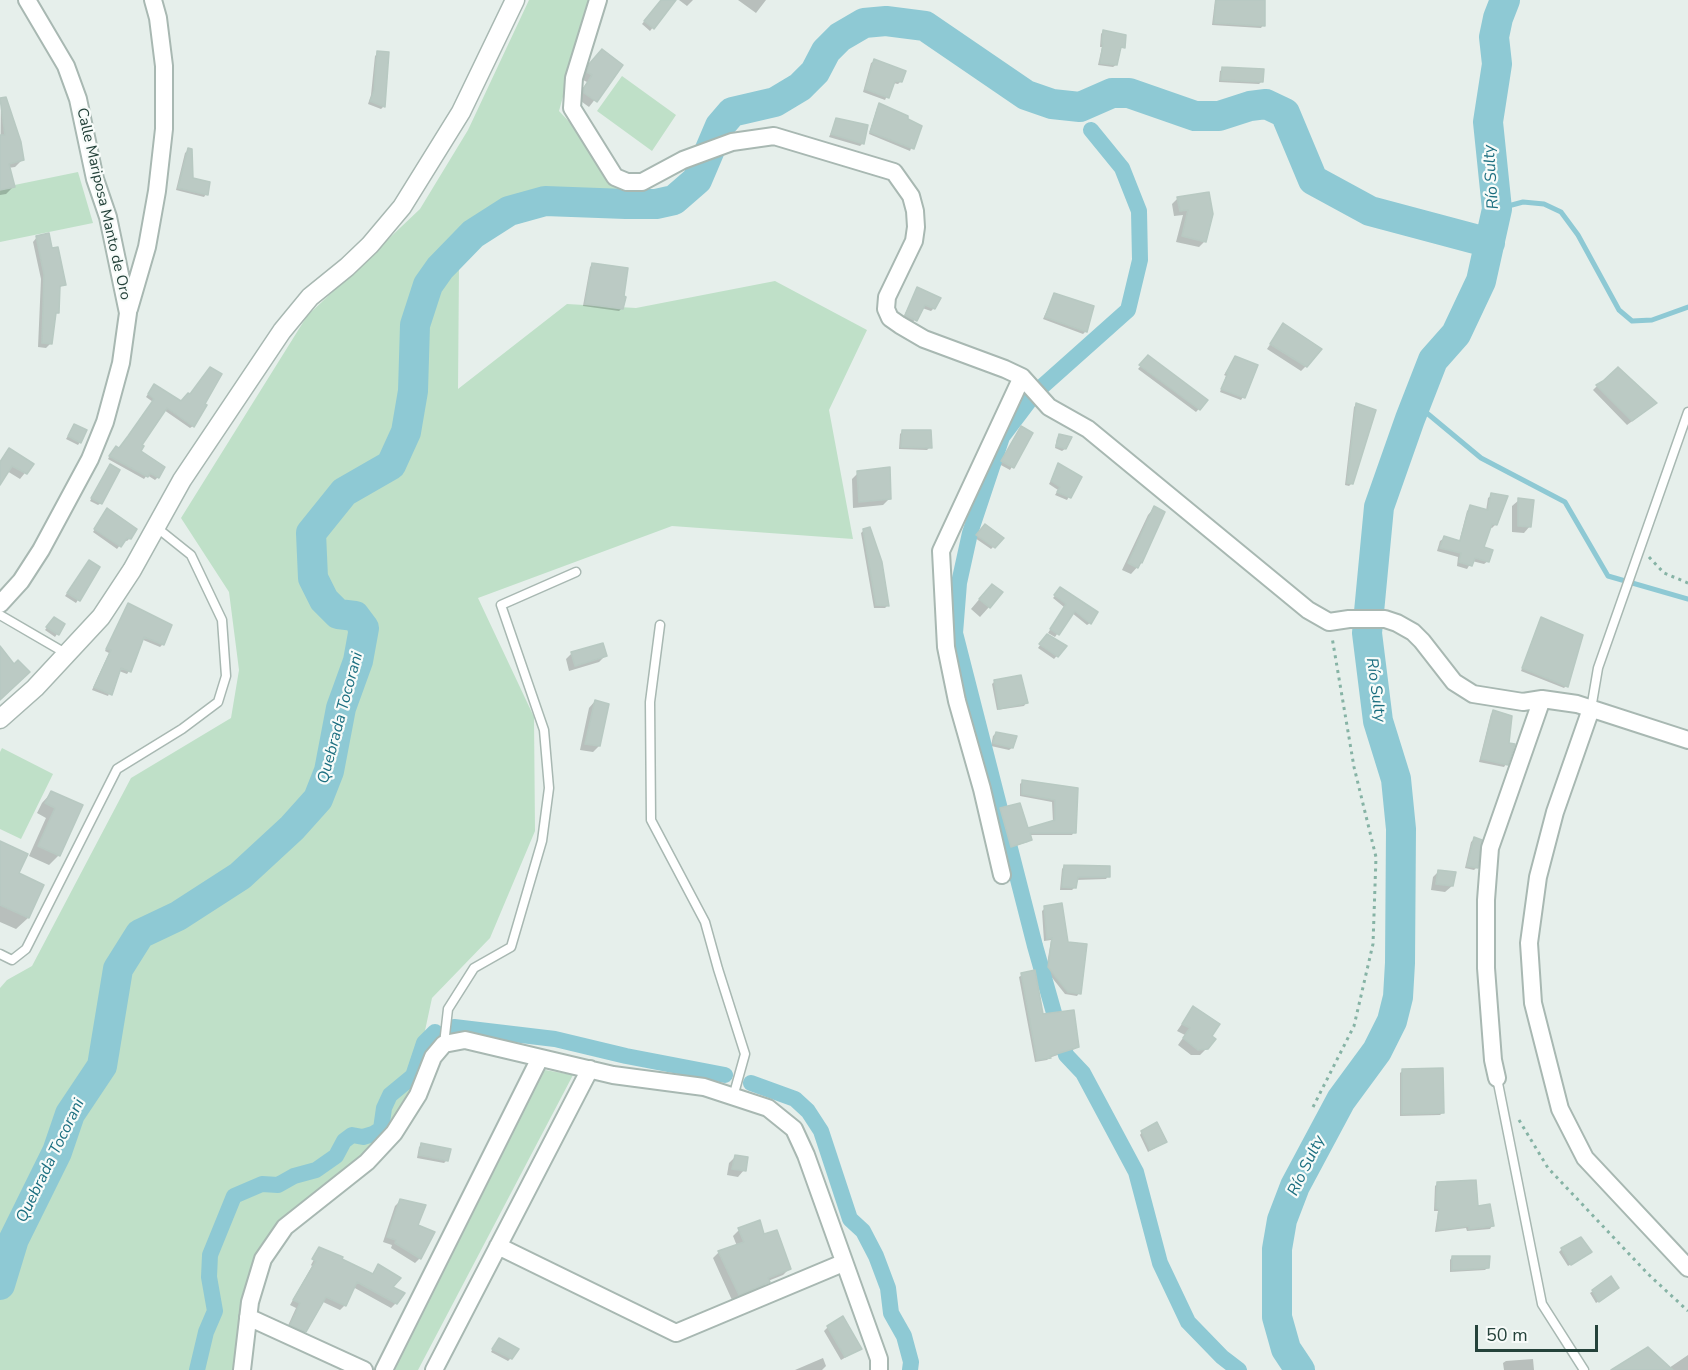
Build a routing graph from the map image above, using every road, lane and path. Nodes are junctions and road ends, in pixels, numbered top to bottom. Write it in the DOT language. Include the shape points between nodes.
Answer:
graph roads {
  1 [pos="27,0"];
  2 [pos="153,0"];
  3 [pos="514,0"];
  4 [pos="598,0"];
  5 [pos="128,313"];
  6 [pos="1022,378"];
  7 [pos="1688,412"];
  8 [pos="156,527"];
  9 [pos="1641,549"];
  10 [pos="576,572"];
  11 [pos="1688,583"];
  12 [pos="0,604"];
  13 [pos="0,615"];
  14 [pos="1329,622"];
  15 [pos="660,625"];
  16 [pos="67,654"];
  17 [pos="1542,699"];
  18 [pos="1591,709"];
  19 [pos="0,719"];
  20 [pos="1688,740"];
  21 [pos="1002,875"];
  22 [pos="0,954"];
  23 [pos="444,1044"];
  24 [pos="540,1058"];
  25 [pos="590,1069"];
  26 [pos="1497,1078"];
  27 [pos="733,1096"];
  28 [pos="1313,1107"];
  29 [pos="1515,1114"];
  30 [pos="498,1246"];
  31 [pos="1685,1261"];
  32 [pos="843,1263"];
  33 [pos="1688,1311"];
  34 [pos="248,1317"];
  35 [pos="242,1370"];
  36 [pos="364,1370"];
  37 [pos="384,1370"];
  38 [pos="434,1370"];
  39 [pos="879,1370"];
  40 [pos="1584,1370"];
  1 -- 5 [label="street, Calle Mariposa Manto de Oro" via="66,66 78,99"];
  2 -- 5 [label="street" via="164,66 164,129 147,247"];
  3 -- 8 [label="street" via="461,112 402,207 370,245 310,297 282,331 182,480"];
  4 -- 6 [label="street" via="574,78 572,108 615,177 642,182 683,160 732,141 774,136 894,172 911,196 916,227 914,241 887,297 890,318 924,339"];
  5 -- 12 [label="street, Calle Mariposa Manto de Oro" via="121,363 90,459 41,550"];
  6 -- 14 [label="street" via="1049,407 1088,429 1308,610"];
  6 -- 21 [label="street" via="941,551 946,647"];
  7 -- 9 [label="lane"];
  8 -- 16 [label="street" via="100,616"];
  8 -- 22 [label="lane" via="191,555 222,620 226,676 218,702 117,769 26,949 12,960"];
  9 -- 11 [label="path" via="1664,573"];
  9 -- 18 [label="lane" via="1598,668"];
  10 -- 23 [label="lane" via="501,605 544,730 549,788 542,841 511,947 474,968 448,1009"];
  13 -- 16 [label="lane"];
  14 -- 17 [label="street" via="1384,619 1413,632 1454,682 1473,694 1523,702"];
  14 -- 28 [label="path" via="1354,767 1376,857 1372,944 1354,1026"];
  15 -- 27 [label="lane" via="650,702 651,820 705,922 745,1054"];
  16 -- 19 [label="street"];
  17 -- 18 [label="street"];
  17 -- 26 [label="street" via="1490,848 1485,900 1486,968"];
  18 -- 20 [label="street"];
  18 -- 31 [label="street" via="1555,812 1538,877 1529,943 1533,1004 1560,1109 1585,1158"];
  23 -- 24 [label="street" via="465,1040"];
  23 -- 34 [label="street" via="433,1057 418,1095 394,1134 367,1162 285,1227 263,1259"];
  24 -- 25 [label="street"];
  24 -- 37 [label="street"];
  25 -- 27 [label="street" via="704,1087"];
  25 -- 30 [label="street"];
  26 -- 40 [label="lane" via="1542,1304"];
  27 -- 32 [label="street" via="768,1108 794,1129"];
  29 -- 33 [label="path" via="1548,1168"];
  30 -- 32 [label="street" via="676,1333"];
  30 -- 38 [label="street"];
  32 -- 39 [label="street" via="879,1359"];
  34 -- 35 [label="street"];
  34 -- 36 [label="street"];
}
